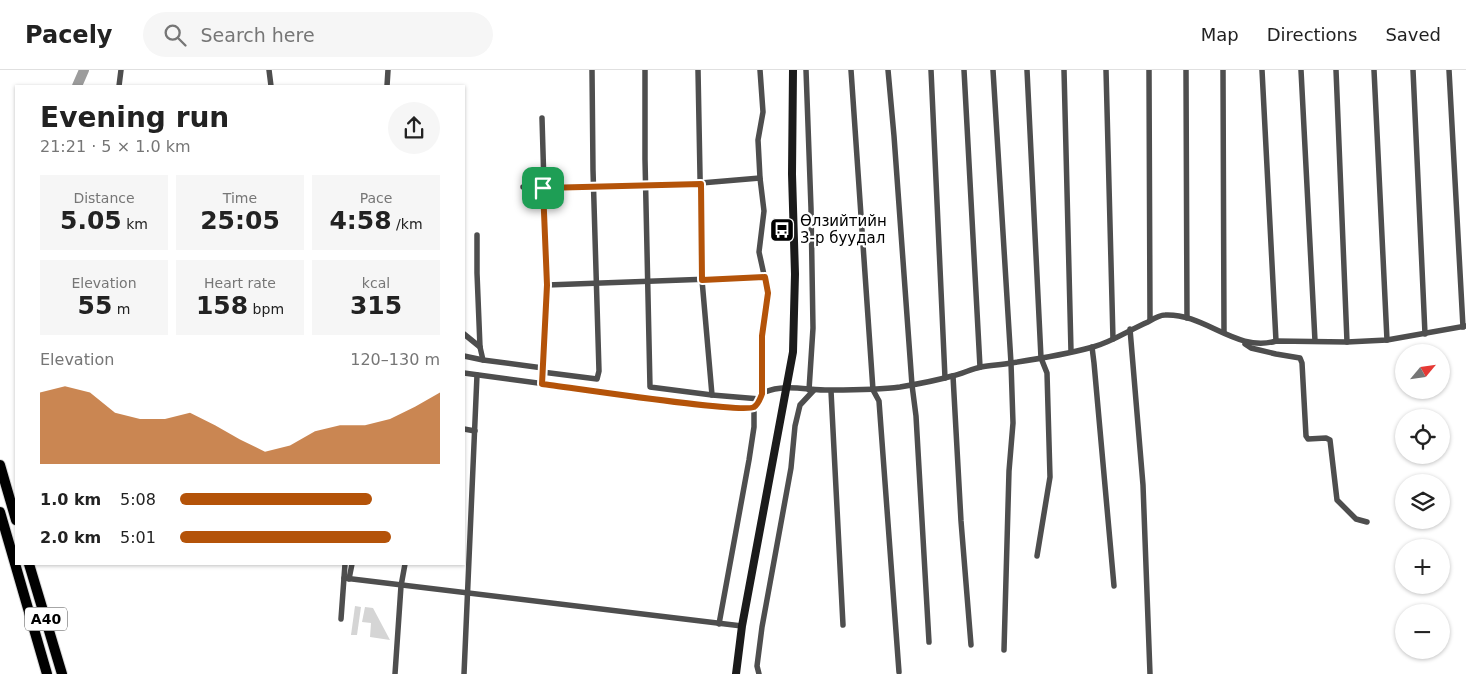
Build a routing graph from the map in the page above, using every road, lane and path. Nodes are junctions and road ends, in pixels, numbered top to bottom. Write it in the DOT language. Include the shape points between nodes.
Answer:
graph roads {
  1 [pos="121,70"];
  2 [pos="269,70"];
  3 [pos="388,70"];
  4 [pos="592,70"];
  5 [pos="645,70"];
  6 [pos="698,70"];
  7 [pos="760,70"];
  8 [pos="793,70"];
  9 [pos="806,70"];
  10 [pos="851,70"];
  11 [pos="888,70"];
  12 [pos="930,70"];
  13 [pos="964,70"];
  14 [pos="993,70"];
  15 [pos="1027,70"];
  16 [pos="1064,70"];
  17 [pos="1106,70"];
  18 [pos="1148,70"];
  19 [pos="1186,70"];
  20 [pos="1223,70"];
  21 [pos="1262,70"];
  22 [pos="1301,70"];
  23 [pos="1336,70"];
  24 [pos="1374,70"];
  25 [pos="1413,70"];
  26 [pos="1449,70"];
  27 [pos="119,85"];
  28 [pos="271,85"];
  29 [pos="387,85"];
  30 [pos="542,118"];
  31 [pos="760,178"];
  32 [pos="701,184"];
  33 [pos="646,185"];
  34 [pos="594,186"];
  35 [pos="524,187"];
  36 [pos="543,188"];
  37 [pos="477,236"];
  38 [pos="765,277"];
  39 [pos="702,280"];
  40 [pos="647,282"];
  41 [pos="596,284"];
  42 [pos="547,285"];
  43 [pos="1187,318"];
  44 [pos="1150,320"];
  45 [pos="1464,326"];
  46 [pos="1130,329"];
  47 [pos="1224,332"];
  48 [pos="1425,334"];
  49 [pos="465,335"];
  50 [pos="1113,340"];
  51 [pos="1387,340"];
  52 [pos="1241,341"];
  53 [pos="1276,341"];
  54 [pos="1316,341"];
  55 [pos="1348,342"];
  56 [pos="480,347"];
  57 [pos="1092,347"];
  58 [pos="1071,351"];
  59 [pos="465,356"];
  60 [pos="1041,358"];
  61 [pos="484,360"];
  62 [pos="1011,363"];
  63 [pos="980,367"];
  64 [pos="543,370"];
  65 [pos="465,373"];
  66 [pos="477,374"];
  67 [pos="953,376"];
  68 [pos="945,378"];
  69 [pos="542,384"];
  70 [pos="912,385"];
  71 [pos="787,388"];
  72 [pos="812,390"];
  73 [pos="831,390"];
  74 [pos="873,390"];
  75 [pos="712,395"];
  76 [pos="761,397"];
  77 [pos="754,407"];
  78 [pos="465,429"];
  79 [pos="474,431"];
  80 [pos="0,465"];
  81 [pos="0,512"];
  82 [pos="15,517"];
  83 [pos="1368,522"];
  84 [pos="1037,556"];
  85 [pos="15,564"];
  86 [pos="15,565"];
  87 [pos="30,565"];
  88 [pos="346,565"];
  89 [pos="352,565"];
  90 [pos="405,565"];
  91 [pos="347,578"];
  92 [pos="401,586"];
  93 [pos="1114,586"];
  94 [pos="467,594"];
  95 [pos="341,619"];
  96 [pos="718,624"];
  97 [pos="843,625"];
  98 [pos="742,626"];
  99 [pos="928,642"];
  100 [pos="972,645"];
  101 [pos="1004,650"];
  102 [pos="899,672"];
  103 [pos="47,674"];
  104 [pos="62,674"];
  105 [pos="395,674"];
  106 [pos="464,674"];
  107 [pos="736,674"];
  108 [pos="759,674"];
  109 [pos="1150,674"];
  1 -- 27 [label="street"];
  2 -- 28 [label="street"];
  3 -- 29 [label="street"];
  4 -- 34 [label="street"];
  5 -- 33 [label="street"];
  6 -- 32 [label="street"];
  7 -- 31 [label="street" via="763,112 758,140"];
  8 -- 71 [label="main road" via="795,274 793,352"];
  9 -- 72 [label="street" via="811,198"];
  10 -- 74 [label="street"];
  11 -- 70 [label="street"];
  12 -- 68 [label="street"];
  13 -- 63 [label="street"];
  14 -- 62 [label="street"];
  15 -- 60 [label="street"];
  16 -- 58 [label="street"];
  17 -- 50 [label="street"];
  18 -- 44 [label="street"];
  19 -- 43 [label="street"];
  20 -- 47 [label="street"];
  21 -- 53 [label="street"];
  22 -- 54 [label="street"];
  23 -- 55 [label="street"];
  24 -- 51 [label="street"];
  25 -- 48 [label="street"];
  26 -- 45 [label="street"];
  30 -- 36 [label="street"];
  31 -- 32 [label="street"];
  31 -- 38 [label="street" via="764,211 759,252"];
  32 -- 33 [label="street"];
  32 -- 39 [label="street"];
  33 -- 34 [label="street"];
  33 -- 40 [label="street"];
  34 -- 36 [label="street"];
  34 -- 41 [label="street"];
  35 -- 36 [label="street"];
  36 -- 42 [label="street"];
  37 -- 56 [label="street"];
  38 -- 39 [label="street"];
  38 -- 76 [label="street" via="768,293 762,336"];
  39 -- 40 [label="street"];
  39 -- 75 [label="street"];
  40 -- 41 [label="street"];
  40 -- 75 [label="street" via="650,387"];
  41 -- 42 [label="street"];
  41 -- 64 [label="street" via="597,379"];
  42 -- 64 [label="street"];
  43 -- 44 [label="street" via="1165,315"];
  43 -- 47 [label="street"];
  44 -- 46 [label="street"];
  45 -- 48 [label="street"];
  46 -- 50 [label="street"];
  46 -- 109 [label="street" via="1143,485"];
  47 -- 52 [label="street"];
  48 -- 51 [label="street"];
  49 -- 56 [label="street"];
  50 -- 57 [label="street"];
  51 -- 55 [label="street"];
  52 -- 53 [label="street" via="1266,344"];
  52 -- 83 [label="street" via="1251,348 1300,358 1306,436 1308,439 1330,440 1337,500 1356,519"];
  53 -- 54 [label="street"];
  54 -- 55 [label="street"];
  56 -- 61 [label="street"];
  57 -- 58 [label="street"];
  57 -- 93 [label="street"];
  58 -- 60 [label="street"];
  59 -- 61 [label="street"];
  60 -- 62 [label="street"];
  60 -- 84 [label="street" via="1048,372 1050,477"];
  61 -- 64 [label="street"];
  62 -- 63 [label="street"];
  62 -- 101 [label="street" via="1013,423"];
  63 -- 67 [label="street"];
  64 -- 69 [label="street"];
  65 -- 66 [label="street"];
  66 -- 69 [label="street"];
  66 -- 79 [label="street"];
  67 -- 68 [label="street"];
  67 -- 100 [label="street"];
  68 -- 70 [label="street"];
  69 -- 77 [label="street" via="709,406"];
  70 -- 74 [label="street"];
  70 -- 99 [label="street"];
  71 -- 72 [label="street"];
  71 -- 76 [label="street" via="766,392"];
  71 -- 98 [label="main road"];
  72 -- 73 [label="street"];
  72 -- 108 [label="street" via="800,405 795,426 791,468 762,627 757,666"];
  73 -- 74 [label="street"];
  73 -- 97 [label="street"];
  74 -- 102 [label="street" via="879,401"];
  75 -- 76 [label="street"];
  76 -- 77 [label="street"];
  77 -- 96 [label="street" via="750,460"];
  78 -- 79 [label="street"];
  79 -- 94 [label="street"];
  80 -- 82 [label="highway"];
  81 -- 85 [label="highway, A40"];
  86 -- 103 [label="highway, A40"];
  87 -- 104 [label="highway, A40"];
  88 -- 91 [label="street"];
  89 -- 91 [label="street"];
  90 -- 92 [label="street"];
  91 -- 92 [label="street"];
  91 -- 95 [label="street"];
  92 -- 94 [label="street"];
  92 -- 105 [label="street"];
  94 -- 96 [label="street"];
  94 -- 106 [label="street"];
  96 -- 98 [label="street"];
  98 -- 107 [label="main road"];
}
